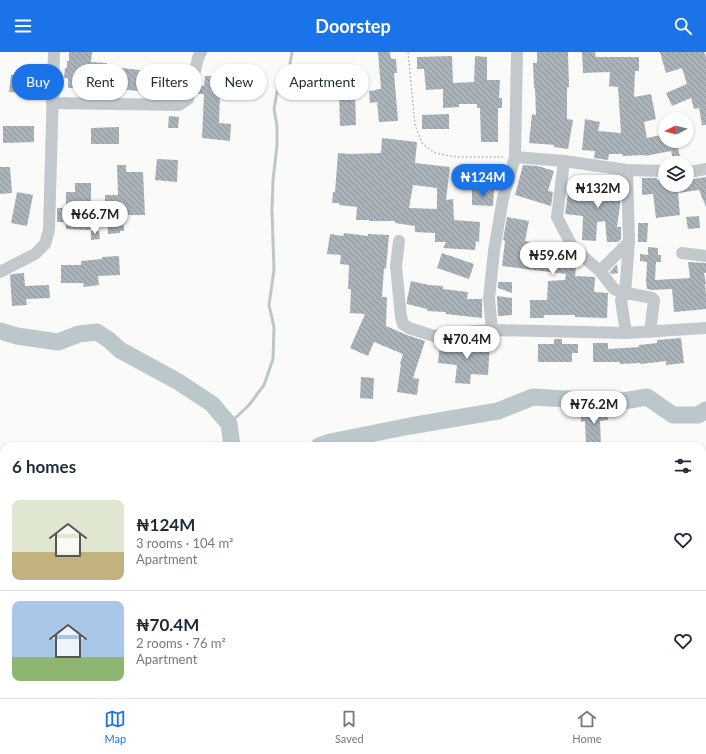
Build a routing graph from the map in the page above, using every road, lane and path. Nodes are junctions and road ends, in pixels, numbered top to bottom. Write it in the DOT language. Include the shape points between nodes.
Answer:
graph roads {
  1 [pos="54,52"];
  2 [pos="201,52"];
  3 [pos="408,52"];
  4 [pos="517,52"];
  5 [pos="52,103"];
  6 [pos="515,157"];
  7 [pos="564,161"];
  8 [pos="706,169"];
  9 [pos="627,170"];
  10 [pos="694,170"];
  11 [pos="658,171"];
  12 [pos="399,241"];
  13 [pos="629,242"];
  14 [pos="682,253"];
  15 [pos="706,256"];
  16 [pos="600,271"];
  17 [pos="0,272"];
  18 [pos="624,294"];
  19 [pos="706,328"];
  20 [pos="492,330"];
  21 [pos="650,332"];
  22 [pos="626,333"];
  1 -- 5 [label="street"];
  2 -- 5 [label="street" via="188,99 179,105"];
  3 -- 6 [label="path" via="414,125 422,143 436,153 456,157"];
  4 -- 6 [label="street"];
  5 -- 17 [label="street" via="49,230 45,244 35,254"];
  6 -- 7 [label="street"];
  6 -- 20 [label="street" via="503,198 494,251 489,298"];
  7 -- 9 [label="street"];
  7 -- 16 [label="street" via="557,217 573,248"];
  8 -- 10 [label="street"];
  9 -- 11 [label="street"];
  9 -- 13 [label="street"];
  12 -- 20 [label="street" via="396,266 403,324 434,336"];
  13 -- 16 [label="street"];
  13 -- 18 [label="street"];
  14 -- 15 [label="street"];
  16 -- 18 [label="street" via="614,289"];
  18 -- 21 [label="street" via="654,300"];
  18 -- 22 [label="street" via="621,300"];
  19 -- 21 [label="street"];
  20 -- 22 [label="street"];
  21 -- 22 [label="street"];
}
